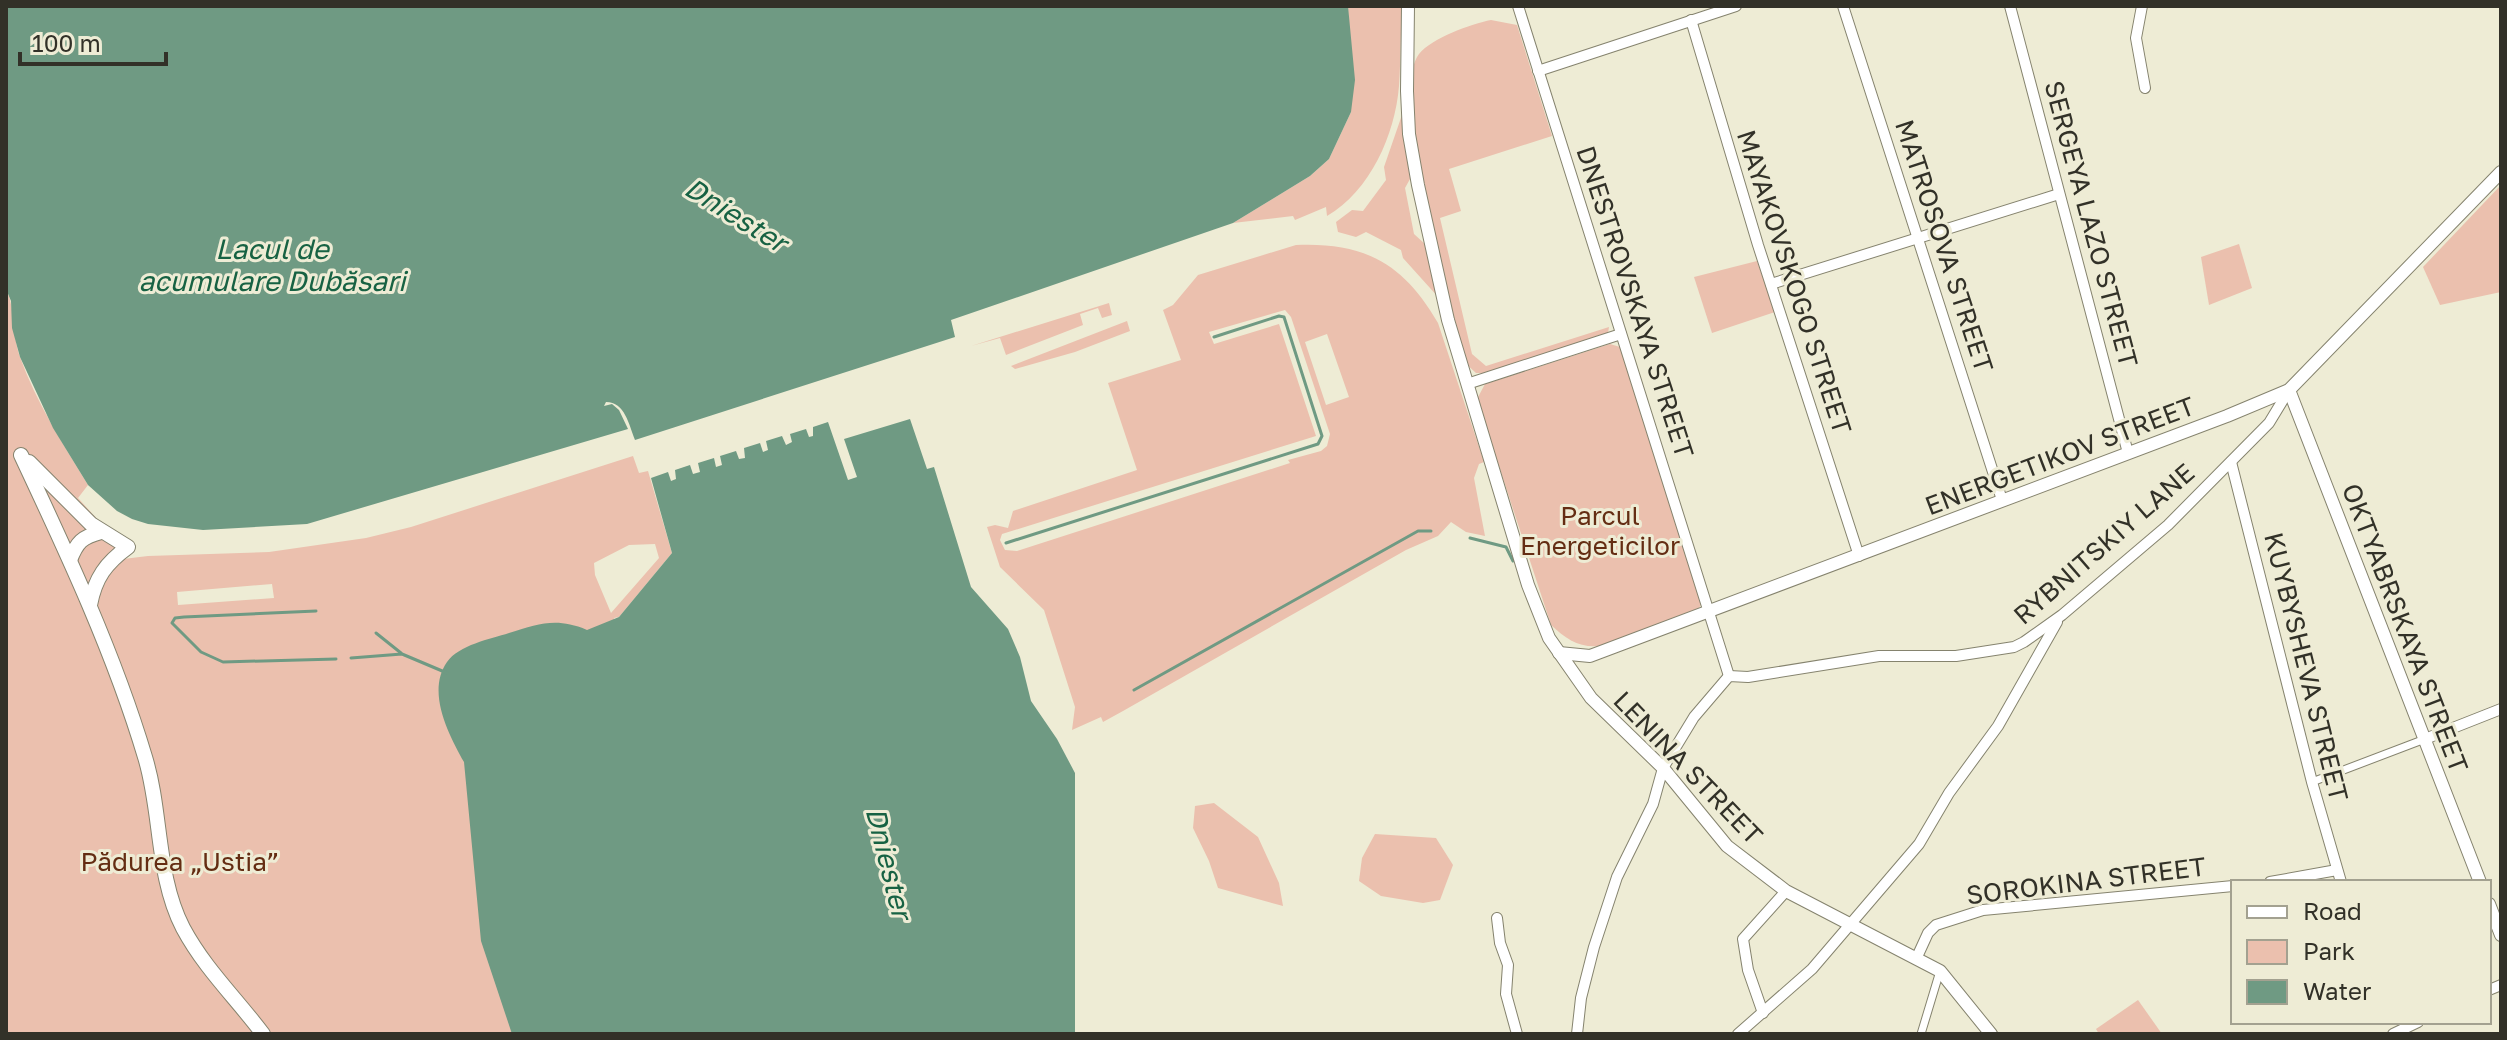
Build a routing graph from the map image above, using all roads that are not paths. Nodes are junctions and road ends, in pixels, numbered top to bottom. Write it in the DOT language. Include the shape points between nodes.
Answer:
graph roads {
  1 [pos="1408,6"];
  2 [pos="1518,6"];
  3 [pos="1736,6"];
  4 [pos="1843,6"];
  5 [pos="2010,6"];
  6 [pos="2142,6"];
  7 [pos="1691,20"];
  8 [pos="1538,71"];
  9 [pos="2145,88"];
  10 [pos="2501,172"];
  11 [pos="2059,194"];
  12 [pos="1919,239"];
  13 [pos="1771,284"];
  14 [pos="1621,334"];
  15 [pos="1467,384"];
  16 [pos="2289,390"];
  17 [pos="2128,453"];
  18 [pos="2231,462"];
  19 [pos="2002,500"];
  20 [pos="101,532"];
  21 [pos="1859,556"];
  22 [pos="70,560"];
  23 [pos="90,606"];
  24 [pos="1710,612"];
  25 [pos="2062,615"];
  26 [pos="1559,653"];
  27 [pos="1729,676"];
  28 [pos="2501,709"];
  29 [pos="2425,739"];
  30 [pos="1663,768"];
  31 [pos="2312,782"];
  32 [pos="2337,870"];
  33 [pos="2281,880"];
  34 [pos="2340,880"];
  35 [pos="2479,880"];
  36 [pos="2231,886"];
  37 [pos="1786,891"];
  38 [pos="2491,909"];
  39 [pos="1497,918"];
  40 [pos="1849,926"];
  41 [pos="2501,935"];
  42 [pos="1917,957"];
  43 [pos="1940,971"];
  44 [pos="1763,1013"];
  45 [pos="263,1034"];
  46 [pos="1517,1034"];
  47 [pos="1577,1034"];
  48 [pos="1738,1034"];
  49 [pos="1921,1034"];
  50 [pos="1991,1034"];
  1 -- 15 [label="street, LENINA STREET" via="1413,160"];
  2 -- 8 [label="street, DNESTROVSKAYA STREET"];
  3 -- 7 [label="street"];
  4 -- 12 [label="street, MATROSOVA STREET"];
  5 -- 11 [label="street, SERGEYA LAZO STREET"];
  6 -- 9 [label="street" via="2136,38"];
  7 -- 8 [label="street"];
  7 -- 13 [label="street, MAYAKOVSKOGO STREET"];
  8 -- 14 [label="street, DNESTROVSKAYA STREET"];
  10 -- 16 [label="street, ENERGETIKOV STREET"];
  11 -- 12 [label="street"];
  11 -- 17 [label="street, SERGEYA LAZO STREET"];
  12 -- 13 [label="street"];
  12 -- 19 [label="street, MATROSOVA STREET"];
  13 -- 21 [label="street, MAYAKOVSKOGO STREET"];
  14 -- 15 [label="street"];
  14 -- 24 [label="street, DNESTROVSKAYA STREET"];
  15 -- 26 [label="street, LENINA STREET" via="1528,585"];
  16 -- 17 [label="street, ENERGETIKOV STREET"];
  16 -- 18 [label="street, RYBNITSKIY LANE" via="2269,423"];
  16 -- 29 [label="street, OKTYABRSKAYA STREET"];
  17 -- 19 [label="street, ENERGETIKOV STREET"];
  18 -- 25 [label="street, RYBNITSKIY LANE" via="2168,525"];
  18 -- 31 [label="street, KUYBYSHEVA STREET"];
  19 -- 21 [label="street, ENERGETIKOV STREET"];
  20 -- 22 [label="main road" via="84,536"];
  20 -- 22 [label="main road" via="21,455"];
  20 -- 23 [label="main road" via="128,547 100,573"];
  21 -- 24 [label="street, ENERGETIKOV STREET"];
  22 -- 23 [label="main road"];
  23 -- 45 [label="main road" via="146,761 173,906 227,994"];
  24 -- 26 [label="street, ENERGETIKOV STREET" via="1590,656"];
  24 -- 27 [label="street, DNESTROVSKAYA STREET"];
  25 -- 27 [label="street, RYBNITSKIY LANE" via="2024,642 1994,651 1879,656"];
  25 -- 40 [label="street" via="1998,726 1919,844"];
  26 -- 30 [label="street, LENINA STREET" via="1591,698"];
  27 -- 30 [label="street" via="1694,717"];
  28 -- 29 [label="street"];
  29 -- 31 [label="street"];
  29 -- 35 [label="street, OKTYABRSKAYA STREET"];
  30 -- 37 [label="street, LENINA STREET" via="1727,846"];
  30 -- 47 [label="street" via="1653,804 1617,877 1581,998"];
  31 -- 32 [label="street, KUYBYSHEVA STREET"];
  32 -- 33 [label="street"];
  32 -- 34 [label="street, KUYBYSHEVA STREET"];
  36 -- 42 [label="street, SOROKINA STREET" via="1983,910 1936,925"];
  37 -- 40 [label="street, LENINA STREET"];
  37 -- 44 [label="street" via="1743,939"];
  38 -- 41 [label="street"];
  39 -- 46 [label="street" via="1508,965 1506,994"];
  40 -- 42 [label="street, LENINA STREET"];
  40 -- 44 [label="street"];
  42 -- 43 [label="street, LENINA STREET"];
  43 -- 49 [label="street"];
  43 -- 50 [label="street, LENINA STREET"];
  44 -- 48 [label="street"];
}
